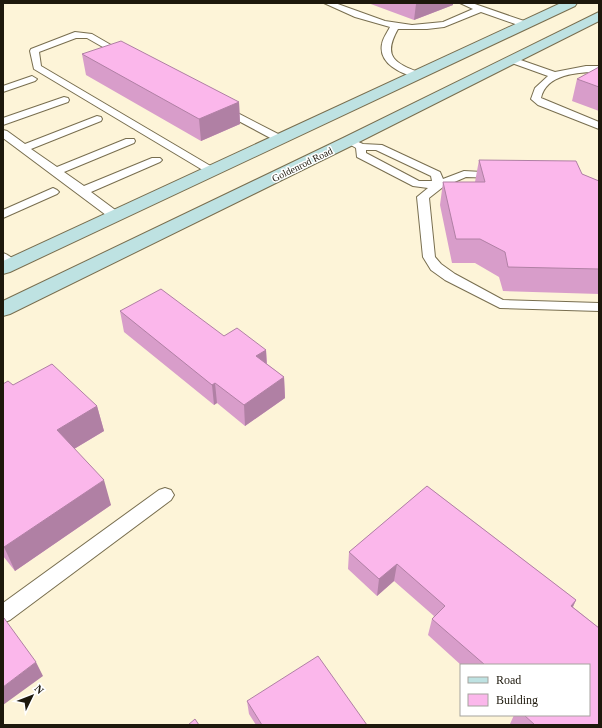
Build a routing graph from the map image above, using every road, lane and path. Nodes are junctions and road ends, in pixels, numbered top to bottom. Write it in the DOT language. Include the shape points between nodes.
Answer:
graph roads {
  1 [pos="328,3"];
  2 [pos="570,3"];
  3 [pos="473,5"];
  4 [pos="599,16"];
  5 [pos="524,24"];
  6 [pos="395,26"];
  7 [pos="528,52"];
  8 [pos="131,59"];
  9 [pos="512,60"];
  10 [pos="599,69"];
  11 [pos="417,75"];
  12 [pos="554,75"];
  13 [pos="32,79"];
  14 [pos="3,89"];
  15 [pos="64,100"];
  16 [pos="215,104"];
  17 [pos="97,119"];
  18 [pos="3,122"];
  19 [pos="599,126"];
  20 [pos="3,133"];
  21 [pos="280,138"];
  22 [pos="130,141"];
  23 [pos="355,144"];
  24 [pos="23,148"];
  25 [pos="156,160"];
  26 [pos="210,170"];
  27 [pos="56,171"];
  28 [pos="511,175"];
  29 [pos="439,185"];
  30 [pos="83,191"];
  31 [pos="53,192"];
  32 [pos="3,214"];
  33 [pos="114,215"];
  34 [pos="6,263"];
  35 [pos="599,307"];
  36 [pos="3,309"];
  37 [pos="165,495"];
  38 [pos="3,614"];
  1 -- 6 [label="lane"];
  2 -- 5 [label="main road"];
  3 -- 5 [label="lane"];
  3 -- 6 [label="lane" via="445,24 417,28"];
  4 -- 7 [label="main road, Goldenrod Road"];
  5 -- 7 [label="main road" via="532,30 533,35"];
  5 -- 11 [label="main road"];
  6 -- 11 [label="lane" via="386,47 388,57 397,67"];
  7 -- 9 [label="main road, Goldenrod Road"];
  8 -- 26 [label="lane" via="89,36 75,36 34,50 37,67"];
  9 -- 12 [label="lane"];
  9 -- 23 [label="main road, Goldenrod Road"];
  10 -- 12 [label="lane"];
  11 -- 21 [label="main road"];
  12 -- 19 [label="lane" via="538,90 536,99"];
  13 -- 14 [label="lane"];
  15 -- 18 [label="lane"];
  16 -- 21 [label="lane"];
  17 -- 24 [label="lane"];
  20 -- 24 [label="lane"];
  21 -- 26 [label="main road"];
  22 -- 27 [label="lane"];
  23 -- 29 [label="lane" via="361,155 417,184"];
  23 -- 29 [label="lane" via="378,147 436,174"];
  23 -- 36 [label="main road, Goldenrod Road"];
  24 -- 27 [label="lane"];
  25 -- 30 [label="lane"];
  26 -- 33 [label="main road"];
  27 -- 30 [label="lane"];
  28 -- 29 [label="lane" via="464,174"];
  29 -- 35 [label="lane" via="423,197 429,257 436,267 500,304"];
  30 -- 33 [label="lane"];
  31 -- 32 [label="lane"];
  33 -- 34 [label="main road"];
  37 -- 38 [label="lane"];
}
